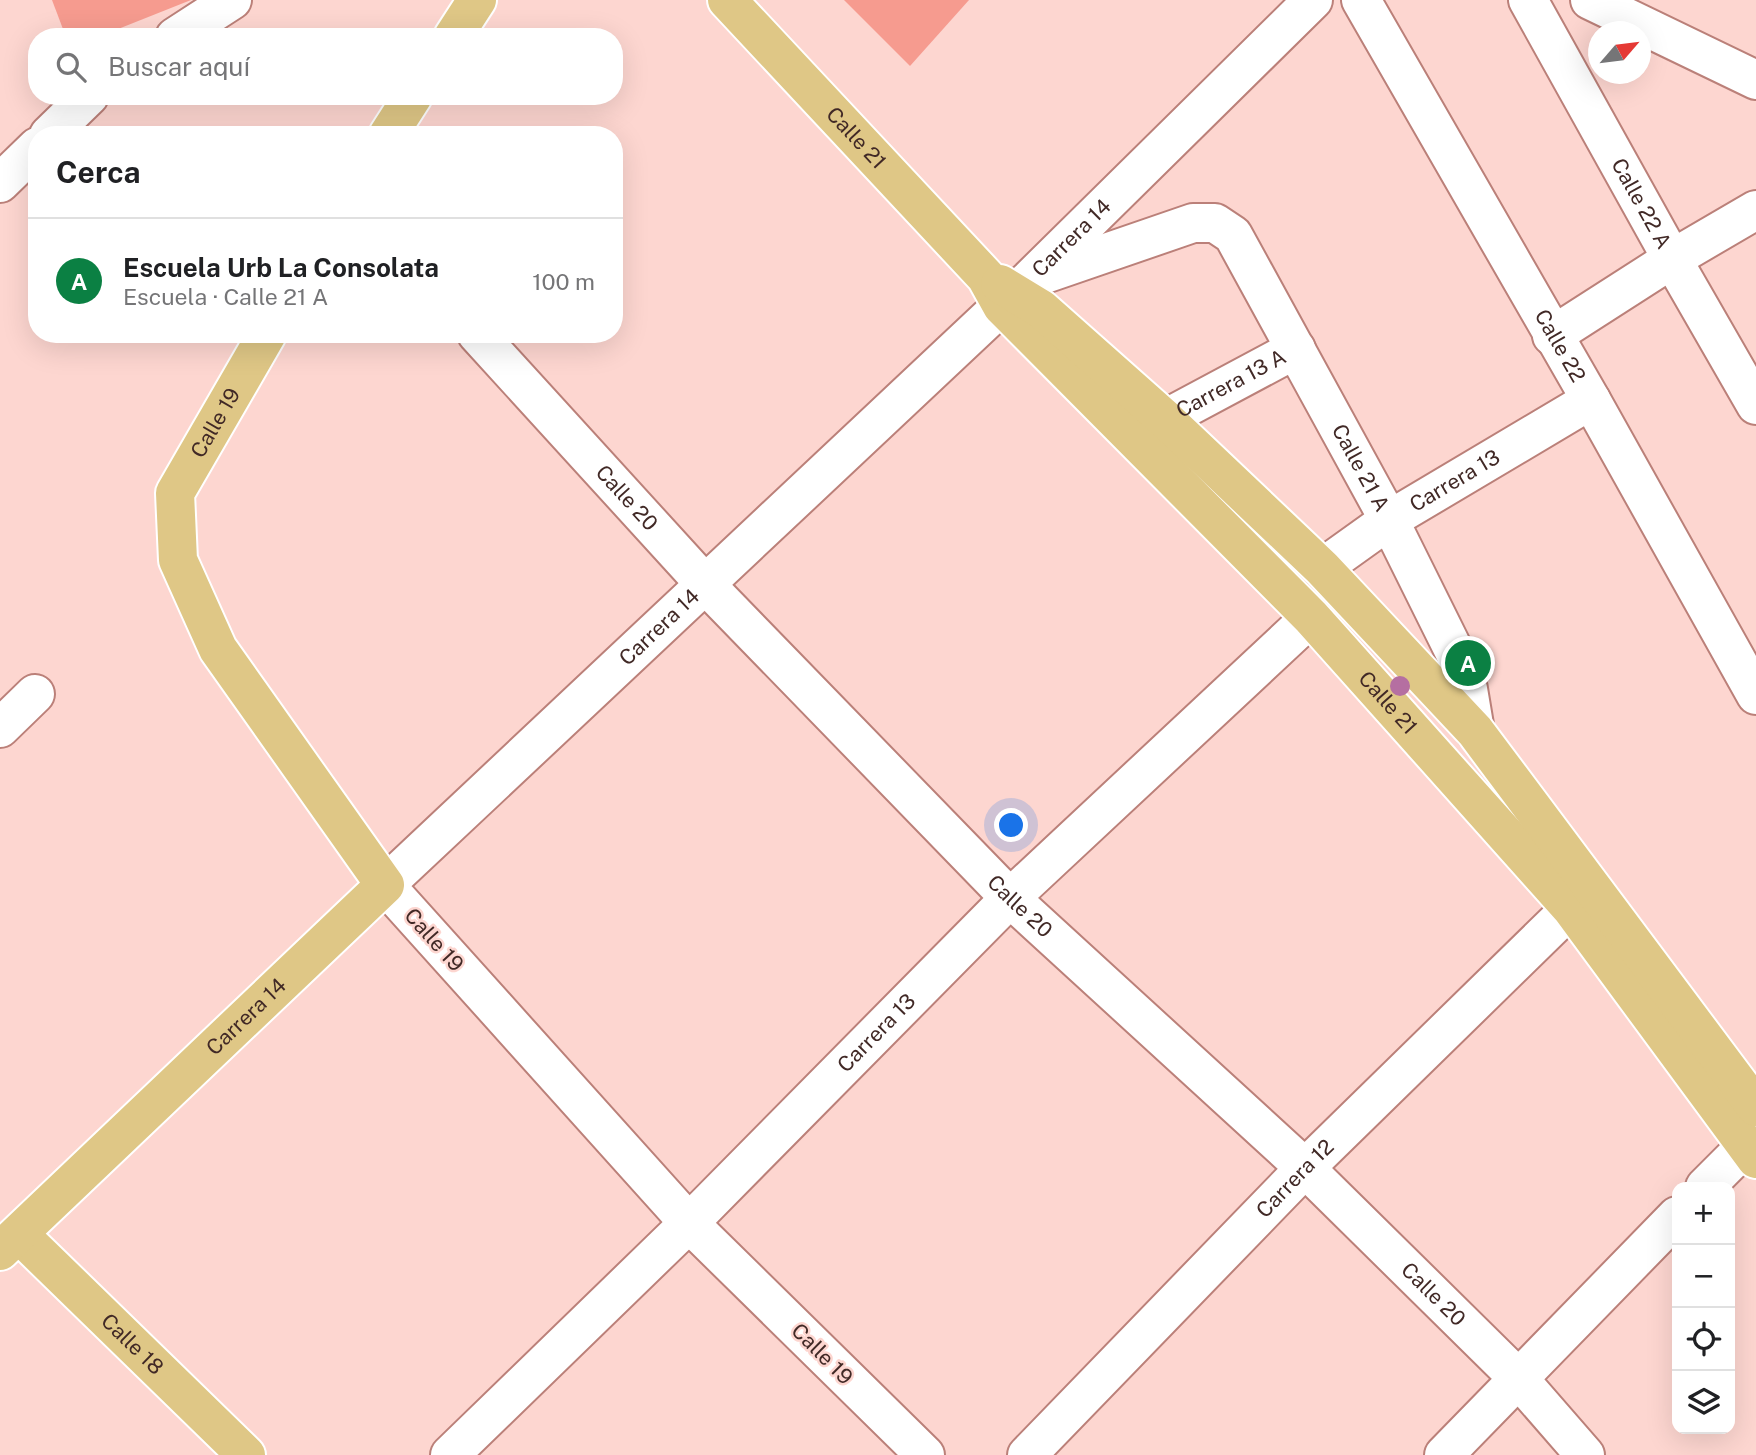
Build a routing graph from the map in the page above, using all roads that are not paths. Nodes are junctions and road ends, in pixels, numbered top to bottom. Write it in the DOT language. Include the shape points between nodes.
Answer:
graph roads {
  1 [pos="232,0"];
  2 [pos="477,0"];
  3 [pos="727,0"];
  4 [pos="1314,0"];
  5 [pos="1361,0"];
  6 [pos="1528,0"];
  7 [pos="1590,0"];
  8 [pos="189,28"];
  9 [pos="459,28"];
  10 [pos="1756,79"];
  11 [pos="80,105"];
  12 [pos="407,105"];
  13 [pos="58,126"];
  14 [pos="394,126"];
  15 [pos="28,156"];
  16 [pos="0,183"];
  17 [pos="1756,210"];
  18 [pos="1672,259"];
  19 [pos="1008,289"];
  20 [pos="1552,336"];
  21 [pos="262,343"];
  22 [pos="485,343"];
  23 [pos="1296,349"];
  24 [pos="1591,400"];
  25 [pos="1756,405"];
  26 [pos="1165,419"];
  27 [pos="1389,520"];
  28 [pos="1322,568"];
  29 [pos="705,584"];
  30 [pos="1311,617"];
  31 [pos="35,694"];
  32 [pos="1756,695"];
  33 [pos="0,728"];
  34 [pos="1475,731"];
  35 [pos="385,885"];
  36 [pos="1010,898"];
  37 [pos="1571,908"];
  38 [pos="1756,1107"];
  39 [pos="1751,1152"];
  40 [pos="1305,1168"];
  41 [pos="1712,1182"];
  42 [pos="1672,1221"];
  43 [pos="689,1223"];
  44 [pos="9,1242"];
  45 [pos="1518,1378"];
  46 [pos="246,1455"];
  47 [pos="450,1455"];
  48 [pos="925,1455"];
  49 [pos="1027,1455"];
  50 [pos="1444,1455"];
  51 [pos="1586,1455"];
  1 -- 8 [label="street"];
  2 -- 9 [label="main road"];
  3 -- 19 [label="main road, Calle 21"];
  4 -- 19 [label="street, Carrera 14"];
  5 -- 20 [label="street, Calle 22"];
  6 -- 18 [label="street, Calle 22 A"];
  7 -- 10 [label="street"];
  11 -- 13 [label="street"];
  12 -- 14 [label="main road"];
  15 -- 16 [label="street"];
  17 -- 18 [label="street"];
  18 -- 20 [label="street"];
  18 -- 25 [label="street, Calle 22 A"];
  19 -- 23 [label="street, Calle 21 A" via="1193,223 1215,223 1233,235"];
  19 -- 26 [label="main road, Calle 21" via="1041,309"];
  19 -- 29 [label="street, Carrera 14"];
  19 -- 30 [label="main road, Calle 21"];
  20 -- 24 [label="street, Calle 22"];
  21 -- 35 [label="main road, Calle 19" via="175,493 178,560 218,649"];
  22 -- 29 [label="street, Calle 20"];
  23 -- 26 [label="street, Carrera 13 A"];
  23 -- 27 [label="street, Calle 21 A"];
  24 -- 27 [label="street, Carrera 13"];
  24 -- 32 [label="street, Calle 22"];
  26 -- 28 [label="main road, Calle 21"];
  27 -- 28 [label="street, Carrera 13"];
  27 -- 34 [label="street, Calle 21 A" via="1455,653 1468,689"];
  28 -- 34 [label="main road, Calle 21"];
  29 -- 35 [label="street, Carrera 14"];
  29 -- 36 [label="street, Calle 20"];
  30 -- 36 [label="street, Carrera 13"];
  30 -- 37 [label="main road, Calle 21"];
  31 -- 33 [label="street"];
  34 -- 38 [label="main road, Calle 21"];
  35 -- 43 [label="street, Calle 19"];
  35 -- 44 [label="main road, Carrera 14"];
  36 -- 40 [label="street, Calle 20"];
  36 -- 43 [label="street, Carrera 13"];
  37 -- 39 [label="main road, Calle 21"];
  37 -- 40 [label="street, Carrera 12"];
  39 -- 41 [label="street"];
  40 -- 45 [label="street, Calle 20"];
  40 -- 49 [label="street, Carrera 12"];
  42 -- 45 [label="street"];
  43 -- 47 [label="street, Carrera 13"];
  43 -- 48 [label="street, Calle 19"];
  44 -- 46 [label="main road, Calle 18"];
  45 -- 50 [label="street"];
  45 -- 51 [label="street, Calle 20"];
}
